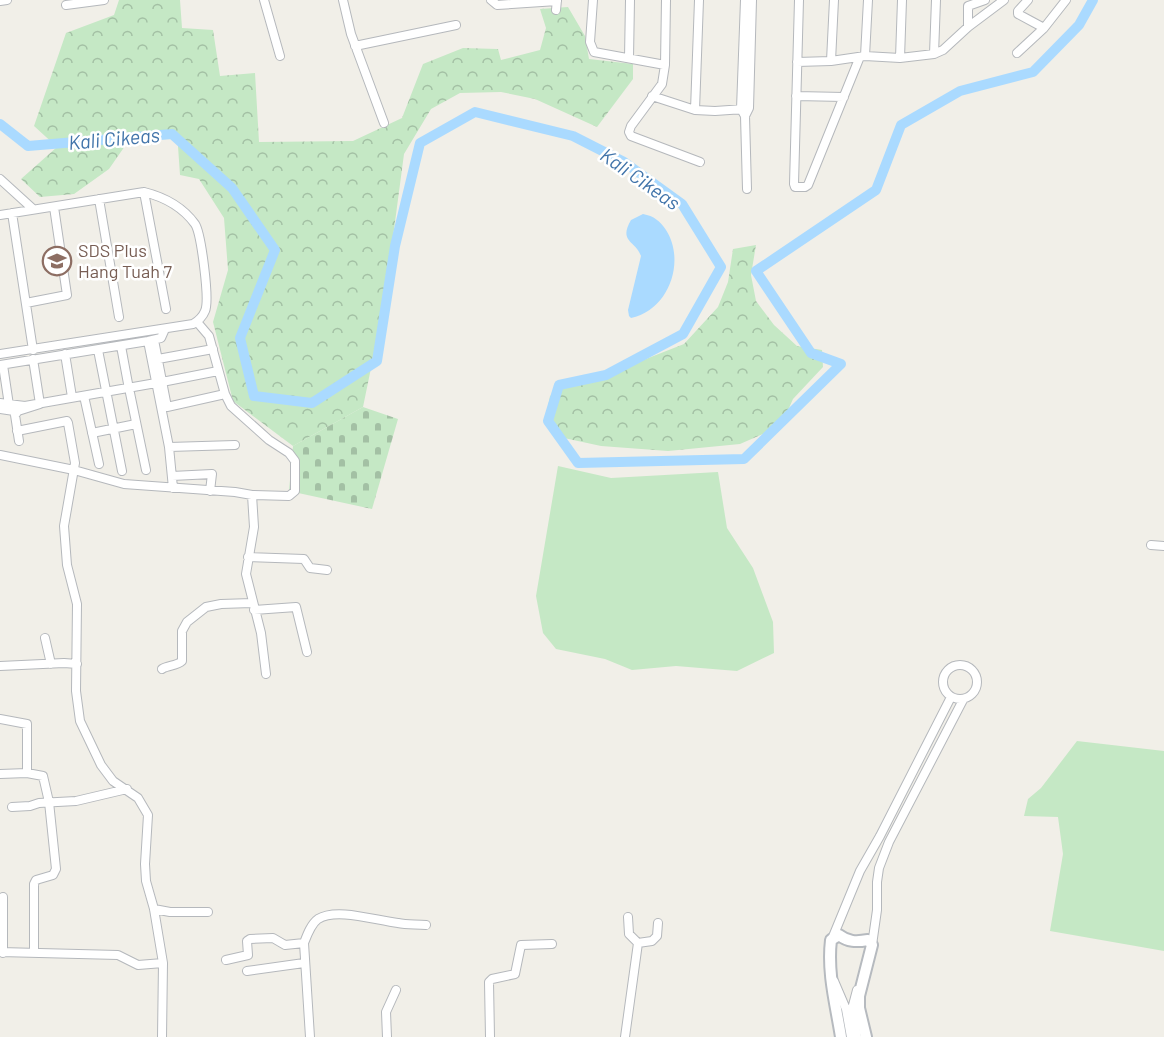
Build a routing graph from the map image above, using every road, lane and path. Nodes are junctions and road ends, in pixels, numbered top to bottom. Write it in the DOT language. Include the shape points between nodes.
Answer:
graph roads {
  1 [pos="6,0"];
  2 [pos="104,0"];
  3 [pos="264,0"];
  4 [pos="343,0"];
  5 [pos="491,0"];
  6 [pos="556,0"];
  7 [pos="593,0"];
  8 [pos="630,0"];
  9 [pos="666,0"];
  10 [pos="699,0"];
  11 [pos="745,0"];
  12 [pos="752,0"];
  13 [pos="799,0"];
  14 [pos="834,0"];
  15 [pos="868,0"];
  16 [pos="902,0"];
  17 [pos="936,0"];
  18 [pos="985,0"];
  19 [pos="1004,0"];
  20 [pos="1028,0"];
  21 [pos="1066,0"];
  22 [pos="0,1"];
  23 [pos="94,1"];
  24 [pos="66,5"];
  25 [pos="556,10"];
  26 [pos="456,25"];
  27 [pos="968,27"];
  28 [pos="1044,28"];
  29 [pos="748,30"];
  30 [pos="355,46"];
  31 [pos="934,54"];
  32 [pos="1017,54"];
  33 [pos="280,56"];
  34 [pos="629,58"];
  35 [pos="862,58"];
  36 [pos="900,58"];
  37 [pos="831,61"];
  38 [pos="797,62"];
  39 [pos="665,65"];
  40 [pos="652,96"];
  41 [pos="796,96"];
  42 [pos="844,97"];
  43 [pos="695,110"];
  44 [pos="745,111"];
  45 [pos="384,123"];
  46 [pos="700,162"];
  47 [pos="0,179"];
  48 [pos="747,189"];
  49 [pos="144,192"];
  50 [pos="99,199"];
  51 [pos="54,207"];
  52 [pos="33,209"];
  53 [pos="12,213"];
  54 [pos="0,215"];
  55 [pos="26,303"];
  56 [pos="166,309"];
  57 [pos="119,317"];
  58 [pos="197,322"];
  59 [pos="165,329"];
  60 [pos="151,341"];
  61 [pos="121,346"];
  62 [pos="213,349"];
  63 [pos="33,350"];
  64 [pos="98,350"];
  65 [pos="0,354"];
  66 [pos="64,354"];
  67 [pos="33,359"];
  68 [pos="158,359"];
  69 [pos="2,365"];
  70 [pos="218,371"];
  71 [pos="159,382"];
  72 [pos="130,391"];
  73 [pos="106,393"];
  74 [pos="225,394"];
  75 [pos="84,396"];
  76 [pos="72,397"];
  77 [pos="0,403"];
  78 [pos="40,404"];
  79 [pos="9,405"];
  80 [pos="0,409"];
  81 [pos="18,411"];
  82 [pos="136,424"];
  83 [pos="113,429"];
  84 [pos="17,431"];
  85 [pos="92,433"];
  86 [pos="19,441"];
  87 [pos="235,445"];
  88 [pos="169,447"];
  89 [pos="0,455"];
  90 [pos="99,464"];
  91 [pos="74,470"];
  92 [pos="146,470"];
  93 [pos="122,471"];
  94 [pos="172,476"];
  95 [pos="173,488"];
  96 [pos="210,491"];
  97 [pos="252,495"];
  98 [pos="1151,545"];
  99 [pos="1164,546"];
  100 [pos="248,557"];
  101 [pos="327,570"];
  102 [pos="253,607"];
  103 [pos="45,638"];
  104 [pos="307,652"];
  105 [pos="51,664"];
  106 [pos="77,664"];
  107 [pos="0,666"];
  108 [pos="162,669"];
  109 [pos="266,674"];
  110 [pos="951,697"];
  111 [pos="963,700"];
  112 [pos="0,719"];
  113 [pos="27,773"];
  114 [pos="0,774"];
  115 [pos="127,789"];
  116 [pos="49,802"];
  117 [pos="12,807"];
  118 [pos="3,897"];
  119 [pos="154,909"];
  120 [pos="208,912"];
  121 [pos="628,917"];
  122 [pos="658,923"];
  123 [pos="426,925"];
  124 [pos="836,934"];
  125 [pos="872,938"];
  126 [pos="304,943"];
  127 [pos="638,943"];
  128 [pos="552,944"];
  129 [pos="1,952"];
  130 [pos="34,952"];
  131 [pos="226,960"];
  132 [pos="868,960"];
  133 [pos="163,963"];
  134 [pos="304,963"];
  135 [pos="247,971"];
  136 [pos="830,974"];
  137 [pos="396,990"];
  138 [pos="162,1037"];
  139 [pos="310,1037"];
  140 [pos="387,1037"];
  141 [pos="490,1037"];
  142 [pos="625,1037"];
  143 [pos="842,1037"];
  144 [pos="851,1037"];
  145 [pos="857,1037"];
  146 [pos="866,1037"];
  1 -- 22 [label="street"];
  2 -- 23 [label="street"];
  3 -- 33 [label="street"];
  4 -- 30 [label="street"];
  5 -- 6 [label="street" via="497,5"];
  6 -- 25 [label="street"];
  7 -- 34 [label="street" via="590,42 594,52"];
  8 -- 34 [label="street"];
  9 -- 39 [label="street"];
  10 -- 43 [label="street"];
  11 -- 29 [label="street"];
  12 -- 29 [label="street"];
  13 -- 38 [label="street"];
  14 -- 37 [label="street"];
  15 -- 35 [label="street"];
  16 -- 36 [label="street"];
  17 -- 31 [label="street"];
  18 -- 27 [label="street" via="968,6"];
  19 -- 27 [label="street"];
  20 -- 28 [label="street" via="1018,14"];
  21 -- 28 [label="street"];
  23 -- 24 [label="street"];
  26 -- 30 [label="street"];
  27 -- 31 [label="street" via="944,50"];
  28 -- 32 [label="street"];
  29 -- 44 [label="street"];
  30 -- 45 [label="street"];
  31 -- 36 [label="street"];
  34 -- 39 [label="street"];
  35 -- 36 [label="street"];
  35 -- 37 [label="street"];
  35 -- 42 [label="street"];
  37 -- 38 [label="street"];
  38 -- 41 [label="street"];
  39 -- 40 [label="street" via="662,84"];
  40 -- 43 [label="street"];
  40 -- 46 [label="street" via="629,128 631,136"];
  41 -- 42 [label="street"];
  41 -- 42 [label="street" via="795,187 808,185"];
  43 -- 44 [label="street"];
  44 -- 48 [label="street"];
  47 -- 52 [label="street"];
  49 -- 50 [label="street"];
  49 -- 56 [label="street"];
  49 -- 58 [label="street" via="175,204 197,226 208,296 206,311"];
  50 -- 51 [label="street"];
  50 -- 57 [label="street"];
  51 -- 52 [label="street"];
  51 -- 55 [label="street" via="67,295"];
  52 -- 53 [label="street"];
  53 -- 54 [label="street"];
  53 -- 55 [label="street"];
  55 -- 63 [label="street"];
  58 -- 59 [label="street"];
  58 -- 62 [label="street" via="210,336"];
  59 -- 60 [label="street" via="161,338"];
  59 -- 63 [label="street"];
  60 -- 61 [label="street"];
  60 -- 68 [label="street"];
  60 -- 71 [label="street"];
  61 -- 64 [label="street"];
  61 -- 72 [label="street"];
  62 -- 68 [label="street"];
  62 -- 70 [label="street"];
  63 -- 65 [label="street"];
  64 -- 66 [label="street"];
  64 -- 73 [label="street"];
  66 -- 67 [label="street"];
  66 -- 76 [label="street"];
  67 -- 69 [label="street"];
  67 -- 78 [label="street"];
  68 -- 71 [label="street"];
  69 -- 79 [label="street"];
  70 -- 71 [label="street"];
  70 -- 74 [label="street"];
  71 -- 72 [label="street"];
  71 -- 74 [label="street" via="167,407"];
  71 -- 88 [label="street"];
  72 -- 73 [label="street"];
  72 -- 82 [label="street"];
  73 -- 75 [label="street"];
  73 -- 83 [label="street"];
  74 -- 97 [label="street" via="231,406 295,461 292,495"];
  75 -- 76 [label="street"];
  75 -- 85 [label="street"];
  76 -- 78 [label="street"];
  77 -- 79 [label="street"];
  78 -- 79 [label="street"];
  78 -- 81 [label="street"];
  80 -- 81 [label="street"];
  81 -- 84 [label="street" via="14,417"];
  82 -- 83 [label="street"];
  82 -- 92 [label="street"];
  83 -- 85 [label="street"];
  83 -- 93 [label="street"];
  84 -- 86 [label="street"];
  84 -- 91 [label="street" via="67,421"];
  85 -- 90 [label="street"];
  87 -- 88 [label="street"];
  88 -- 94 [label="street"];
  89 -- 91 [label="street"];
  91 -- 95 [label="street" via="124,484"];
  91 -- 106 [label="street" via="64,526 76,604"];
  94 -- 95 [label="street"];
  94 -- 96 [label="street" via="212,474"];
  95 -- 96 [label="street"];
  96 -- 97 [label="street"];
  97 -- 100 [label="street" via="254,528"];
  98 -- 99 [label="street"];
  100 -- 101 [label="street" via="304,559 310,568"];
  100 -- 102 [label="street" via="246,574"];
  102 -- 104 [label="street" via="296,607"];
  102 -- 108 [label="street" via="221,604 206,608 187,622 182,631 182,661"];
  102 -- 109 [label="street"];
  103 -- 105 [label="street"];
  105 -- 106 [label="street"];
  105 -- 107 [label="street"];
  106 -- 115 [label="street" via="80,721 101,765 113,781"];
  110 -- 111 [label="street"];
  110 -- 111 [label="street" via="943,680 949,669 961,665 972,670 977,684 970,697"];
  110 -- 124 [label="street" via="860,871"];
  111 -- 125 [label="street" via="879,868"];
  112 -- 113 [label="street" via="27,724"];
  113 -- 114 [label="street"];
  113 -- 116 [label="street" via="43,776"];
  115 -- 116 [label="street" via="76,801"];
  115 -- 119 [label="street" via="148,814 146,881"];
  116 -- 117 [label="street"];
  116 -- 130 [label="street" via="56,869 53,875 34,884"];
  118 -- 129 [label="street"];
  119 -- 120 [label="street"];
  119 -- 133 [label="street"];
  121 -- 127 [label="street" via="629,934"];
  122 -- 127 [label="street" via="657,936 652,941"];
  123 -- 126 [label="street" via="336,915 319,919"];
  124 -- 125 [label="street" via="858,942"];
  124 -- 136 [label="street"];
  125 -- 132 [label="street"];
  126 -- 131 [label="street" via="285,945 273,938 250,939 248,955"];
  126 -- 134 [label="street"];
  127 -- 142 [label="street"];
  128 -- 141 [label="street" via="521,945 515,974 489,982"];
  129 -- 130 [label="street"];
  130 -- 133 [label="street" via="118,956 138,965"];
  132 -- 145 [label="street" via="852,1009"];
  132 -- 146 [label="street" via="859,996"];
  133 -- 138 [label="street"];
  134 -- 135 [label="street"];
  134 -- 139 [label="street"];
  136 -- 143 [label="street"];
  136 -- 144 [label="street" via="843,998"];
  137 -- 140 [label="street" via="386,1012"];
}
